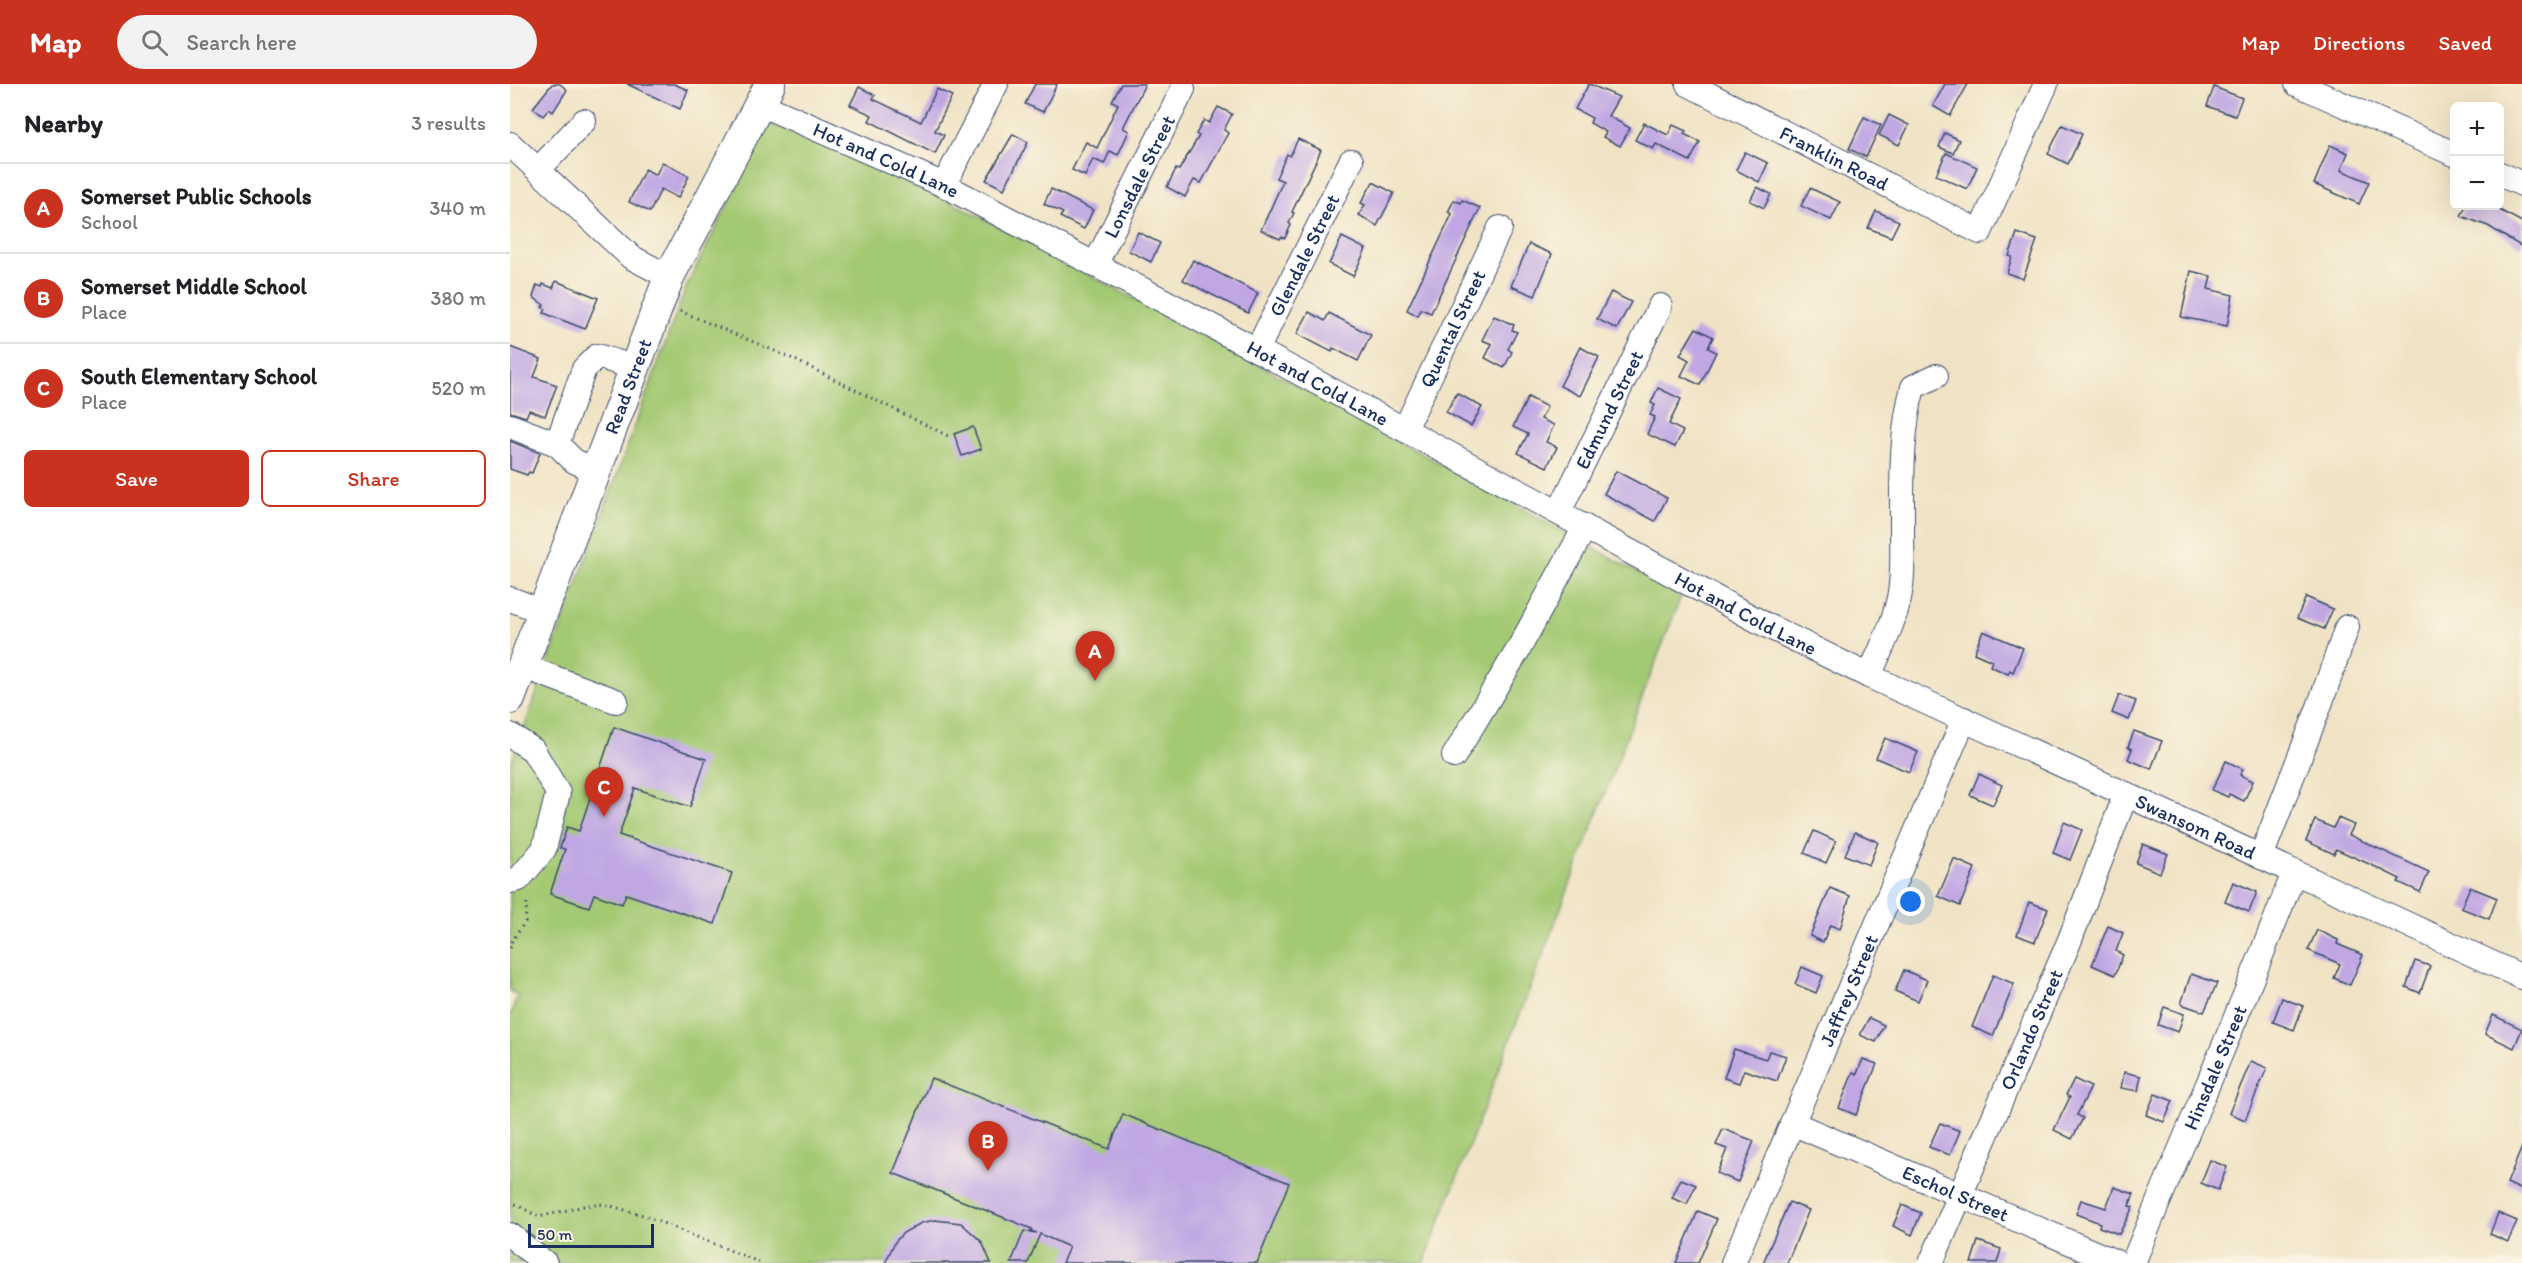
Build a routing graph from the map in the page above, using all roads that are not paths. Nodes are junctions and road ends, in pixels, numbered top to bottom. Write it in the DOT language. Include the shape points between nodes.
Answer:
graph roads {
  1 [pos="996,84"];
  2 [pos="1688,84"];
  3 [pos="2046,84"];
  4 [pos="2297,84"];
  5 [pos="1183,88"];
  6 [pos="765,94"];
  7 [pos="584,121"];
  8 [pos="510,144"];
  9 [pos="2450,152"];
  10 [pos="1351,161"];
  11 [pos="538,170"];
  12 [pos="2504,176"];
  13 [pos="2522,184"];
  14 [pos="944,185"];
  15 [pos="1500,228"];
  16 [pos="1095,265"];
  17 [pos="664,290"];
  18 [pos="1660,306"];
  19 [pos="1257,350"];
  20 [pos="636,368"];
  21 [pos="1936,376"];
  22 [pos="510,426"];
  23 [pos="1405,429"];
  24 [pos="557,444"];
  25 [pos="598,471"];
  26 [pos="1558,512"];
  27 [pos="1585,527"];
  28 [pos="510,599"];
  29 [pos="542,611"];
  30 [pos="2347,627"];
  31 [pos="522,666"];
  32 [pos="1869,676"];
  33 [pos="510,699"];
  34 [pos="616,701"];
  35 [pos="1964,719"];
  36 [pos="510,735"];
  37 [pos="1454,756"];
  38 [pos="2126,794"];
  39 [pos="2260,857"];
  40 [pos="2294,872"];
  41 [pos="510,881"];
  42 [pos="2522,977"];
  43 [pos="1792,1123"];
  44 [pos="1961,1194"];
  45 [pos="510,1234"];
  46 [pos="545,1263"];
  47 [pos="1733,1263"];
  48 [pos="1931,1263"];
  49 [pos="2118,1263"];
  50 [pos="2133,1263"];
  1 -- 14 [label="street"];
  2 -- 3 [label="street, Franklin Road" via="1980,232"];
  4 -- 9 [label="street"];
  5 -- 16 [label="street, Lonsdale Street"];
  6 -- 14 [label="street, Hot and Cold Lane"];
  6 -- 17 [label="main road, Read Street"];
  7 -- 11 [label="street"];
  8 -- 11 [label="street"];
  10 -- 19 [label="street, Glendale Street"];
  11 -- 17 [label="street"];
  12 -- 13 [label="street"];
  14 -- 16 [label="street, Hot and Cold Lane"];
  15 -- 23 [label="street, Quental Street"];
  16 -- 19 [label="street, Hot and Cold Lane"];
  17 -- 20 [label="main road, Read Street"];
  18 -- 26 [label="street, Edmund Street"];
  19 -- 23 [label="street, Hot and Cold Lane"];
  20 -- 24 [label="street" via="597,356 584,369"];
  20 -- 25 [label="main road, Read Street"];
  21 -- 32 [label="street" via="1913,387 1907,410 1899,597"];
  22 -- 24 [label="street"];
  23 -- 26 [label="street, Hot and Cold Lane"];
  24 -- 25 [label="street" via="574,461"];
  25 -- 29 [label="main road, Read Street"];
  26 -- 27 [label="street, Hot and Cold Lane"];
  27 -- 32 [label="street, Hot and Cold Lane"];
  27 -- 37 [label="street"];
  28 -- 29 [label="street"];
  29 -- 31 [label="main road, Read Street"];
  30 -- 39 [label="street"];
  31 -- 33 [label="main road, Read Street"];
  31 -- 34 [label="street"];
  32 -- 35 [label="street, Swansom Road"];
  35 -- 38 [label="street, Swansom Road"];
  35 -- 43 [label="street, Jaffrey Street"];
  36 -- 41 [label="street" via="533,750 558,793 543,849 519,879"];
  38 -- 39 [label="street, Swansom Road"];
  38 -- 44 [label="street, Orlando Street" via="2069,942"];
  39 -- 40 [label="street, Swansom Road"];
  40 -- 42 [label="street, Swansom Road"];
  40 -- 50 [label="street, Hinsdale Street"];
  43 -- 44 [label="street, Eschol Street"];
  43 -- 47 [label="street, Jaffrey Street"];
  44 -- 48 [label="street, Orlando Street"];
  44 -- 49 [label="street, Eschol Street"];
  45 -- 46 [label="street"];
}
